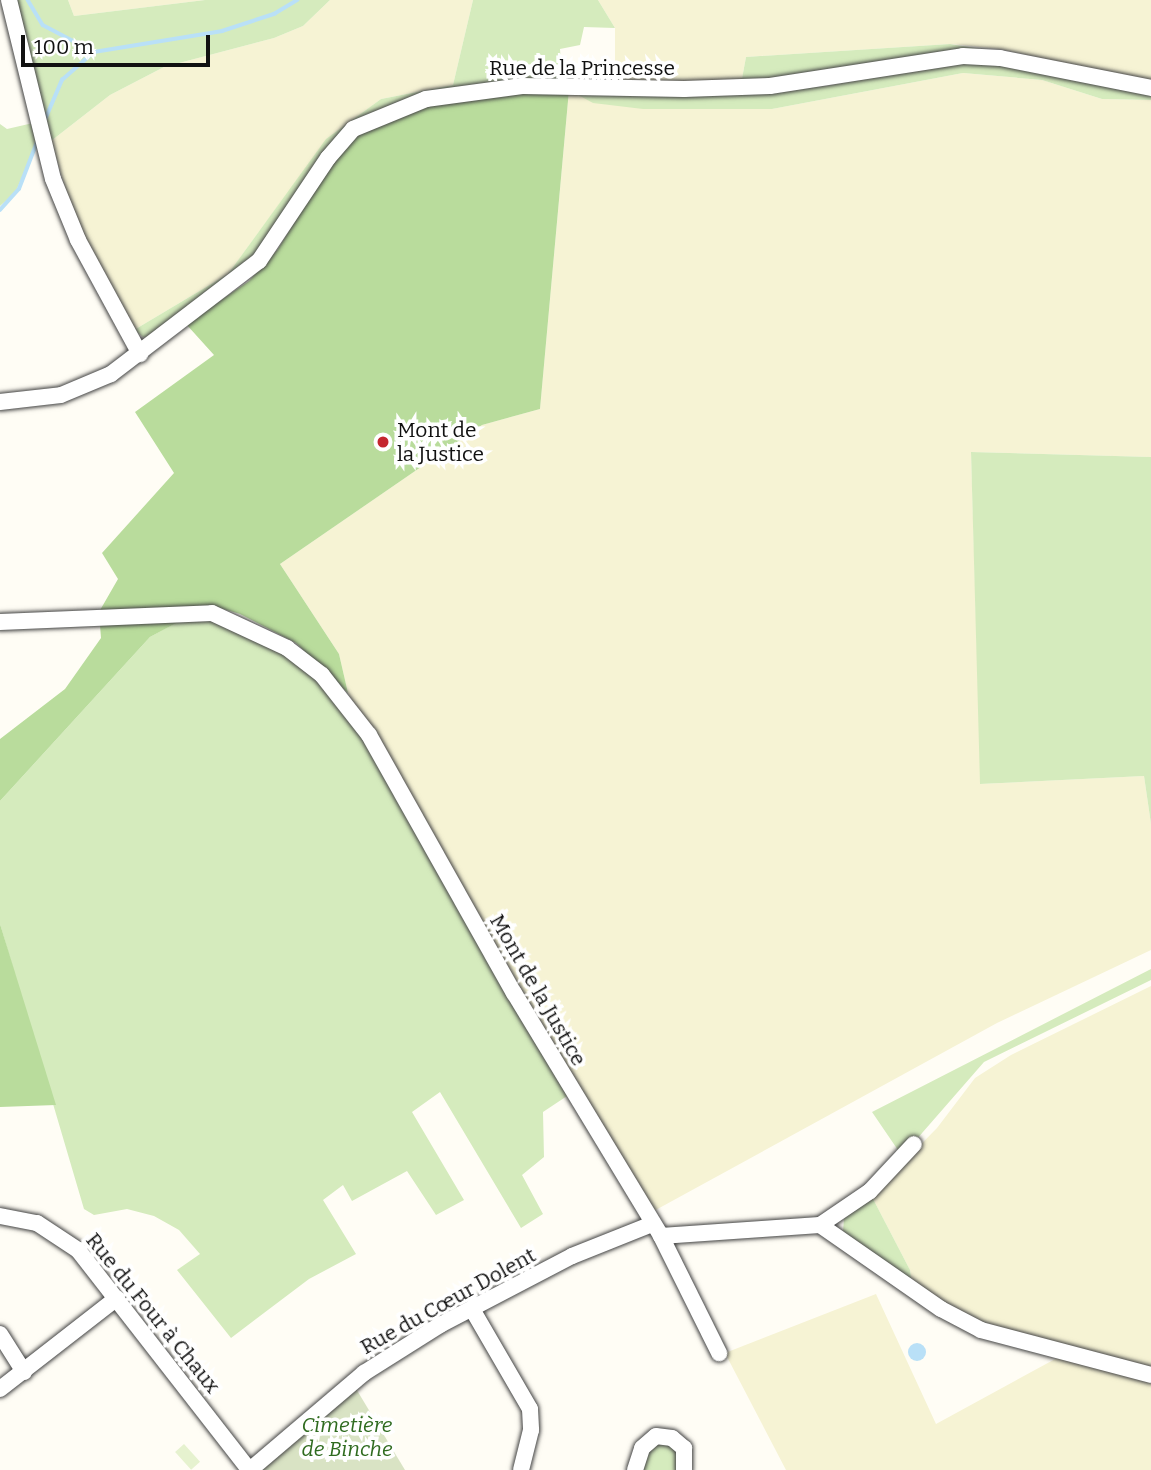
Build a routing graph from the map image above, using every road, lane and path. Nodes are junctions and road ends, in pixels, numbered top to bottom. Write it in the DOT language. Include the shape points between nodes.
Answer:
graph roads {
  1 [pos="9,0"];
  2 [pos="1151,88"];
  3 [pos="140,354"];
  4 [pos="0,402"];
  5 [pos="0,622"];
  6 [pos="914,1144"];
  7 [pos="0,1216"];
  8 [pos="820,1225"];
  9 [pos="657,1230"];
  10 [pos="117,1298"];
  11 [pos="472,1309"];
  12 [pos="0,1334"];
  13 [pos="719,1353"];
  14 [pos="24,1372"];
  15 [pos="1151,1375"];
  16 [pos="0,1389"];
  17 [pos="249,1470"];
  18 [pos="521,1470"];
  19 [pos="635,1470"];
  20 [pos="684,1470"];
  1 -- 3 [label="street" via="52,180 78,240"];
  2 -- 3 [label="street, Rue de la Princesse" via="982,56 770,86 522,86 426,99 353,129 259,261"];
  3 -- 4 [label="street, Rue de la Princesse" via="82,389"];
  5 -- 9 [label="street, Mont de la Justice" via="212,613 310,663 369,735 514,993"];
  6 -- 8 [label="street" via="870,1191"];
  7 -- 10 [label="street, Rue du Four à Chaux" via="37,1223 60,1235"];
  8 -- 9 [label="street, Rue du Cœur Dolent"];
  8 -- 15 [label="street" via="941,1309 981,1330"];
  9 -- 11 [label="street, Rue du Cœur Dolent" via="572,1256"];
  9 -- 13 [label="street, Mont de la Justice"];
  10 -- 14 [label="street"];
  10 -- 17 [label="street, Rue du Four à Chaux"];
  11 -- 17 [label="street, Rue du Cœur Dolent" via="364,1373"];
  11 -- 18 [label="street" via="530,1409 531,1430"];
  12 -- 14 [label="street"];
  14 -- 16 [label="street"];
  19 -- 20 [label="street" via="642,1447 656,1436 672,1438 684,1447"];
}
